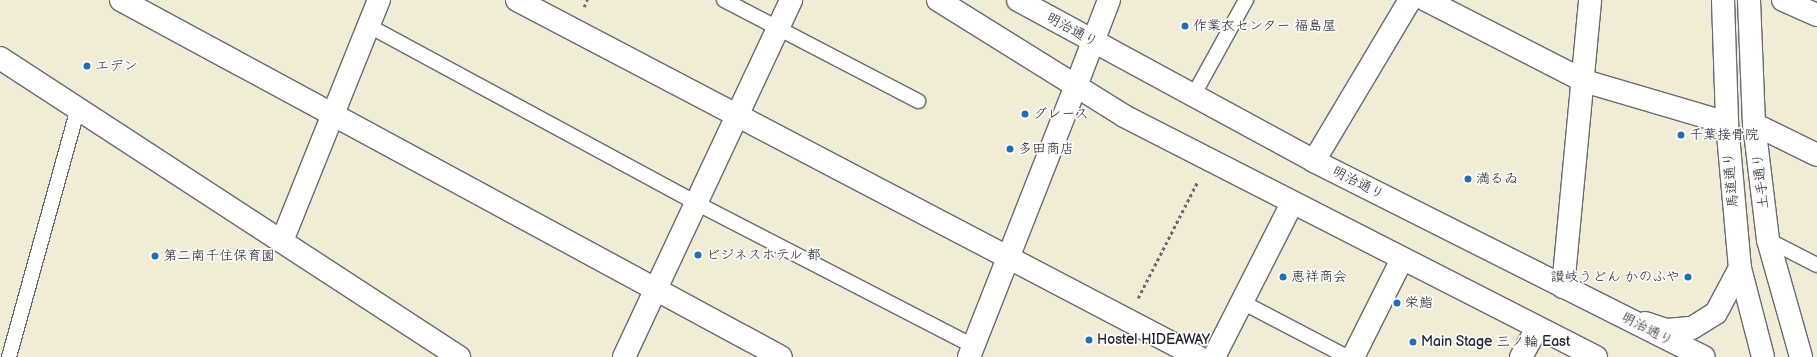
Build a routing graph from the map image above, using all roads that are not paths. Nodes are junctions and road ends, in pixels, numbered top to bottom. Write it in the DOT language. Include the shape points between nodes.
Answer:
graph roads {
  1 [pos="121,0"];
  2 [pos="379,0"];
  3 [pos="517,0"];
  4 [pos="724,0"];
  5 [pos="791,0"];
  6 [pos="938,0"];
  7 [pos="1018,0"];
  8 [pos="1109,0"];
  9 [pos="1246,0"];
  10 [pos="1410,0"];
  11 [pos="1426,0"];
  12 [pos="1590,0"];
  13 [pos="1722,0"];
  14 [pos="1749,0"];
  15 [pos="1783,0"];
  16 [pos="1817,15"];
  17 [pos="369,26"];
  18 [pos="778,30"];
  19 [pos="1092,42"];
  20 [pos="0,58"];
  21 [pos="1584,81"];
  22 [pos="1076,86"];
  23 [pos="1193,96"];
  24 [pos="918,101"];
  25 [pos="78,109"];
  26 [pos="333,114"];
  27 [pos="737,115"];
  28 [pos="1727,123"];
  29 [pos="1754,124"];
  30 [pos="1817,155"];
  31 [pos="1314,161"];
  32 [pos="1292,203"];
  33 [pos="696,204"];
  34 [pos="1768,240"];
  35 [pos="282,241"];
  36 [pos="1009,256"];
  37 [pos="1402,259"];
  38 [pos="1817,265"];
  39 [pos="1740,268"];
  40 [pos="1563,287"];
  41 [pos="656,290"];
  42 [pos="1242,302"];
  43 [pos="1621,316"];
  44 [pos="1537,328"];
  45 [pos="971,352"];
  46 [pos="1592,356"];
  47 [pos="9,357"];
  48 [pos="459,357"];
  49 [pos="624,357"];
  50 [pos="781,357"];
  51 [pos="1198,357"];
  52 [pos="1214,357"];
  53 [pos="1347,357"];
  54 [pos="1353,357"];
  55 [pos="1521,357"];
  56 [pos="1702,357"];
  57 [pos="1762,357"];
  58 [pos="1790,357"];
  59 [pos="1801,357"];
  1 -- 26 [label="street"];
  2 -- 17 [label="street"];
  3 -- 27 [label="street"];
  4 -- 18 [label="lane"];
  5 -- 18 [label="street"];
  6 -- 22 [label="street"];
  7 -- 19 [label="street, 明治通り"];
  8 -- 19 [label="street"];
  9 -- 23 [label="lane"];
  10 -- 31 [label="street"];
  11 -- 21 [label="street"];
  12 -- 21 [label="street"];
  13 -- 28 [label="street, 馬道通り"];
  14 -- 29 [label="street, 土手通り"];
  15 -- 16 [label="street"];
  17 -- 26 [label="street"];
  17 -- 33 [label="lane"];
  18 -- 24 [label="lane"];
  18 -- 27 [label="street"];
  19 -- 22 [label="street"];
  19 -- 23 [label="street, 明治通り"];
  20 -- 25 [label="street"];
  21 -- 28 [label="street"];
  21 -- 40 [label="street"];
  22 -- 32 [label="street" via="1124,116"];
  22 -- 36 [label="street"];
  23 -- 31 [label="street, 明治通り"];
  25 -- 35 [label="street"];
  25 -- 47 [label="lane"];
  26 -- 35 [label="street"];
  26 -- 41 [label="street"];
  27 -- 33 [label="street"];
  27 -- 36 [label="street"];
  28 -- 39 [label="street, 馬道通り"];
  29 -- 30 [label="street"];
  29 -- 34 [label="street, 土手通り"];
  31 -- 40 [label="street, 明治通り"];
  32 -- 37 [label="street"];
  32 -- 42 [label="street"];
  33 -- 41 [label="street"];
  33 -- 45 [label="lane"];
  34 -- 38 [label="lane"];
  34 -- 58 [label="street"];
  34 -- 59 [label="street, 土手通り"];
  35 -- 48 [label="street"];
  36 -- 45 [label="street"];
  36 -- 51 [label="street"];
  37 -- 44 [label="street"];
  37 -- 54 [label="street"];
  39 -- 43 [label="street" via="1716,314 1692,328 1667,330"];
  39 -- 57 [label="street, 馬道通り"];
  40 -- 43 [label="street, 明治通り"];
  41 -- 49 [label="street"];
  41 -- 50 [label="street"];
  42 -- 52 [label="street"];
  42 -- 53 [label="lane"];
  43 -- 56 [label="street, 明治通り"];
  44 -- 46 [label="street"];
  44 -- 55 [label="street"];
}
